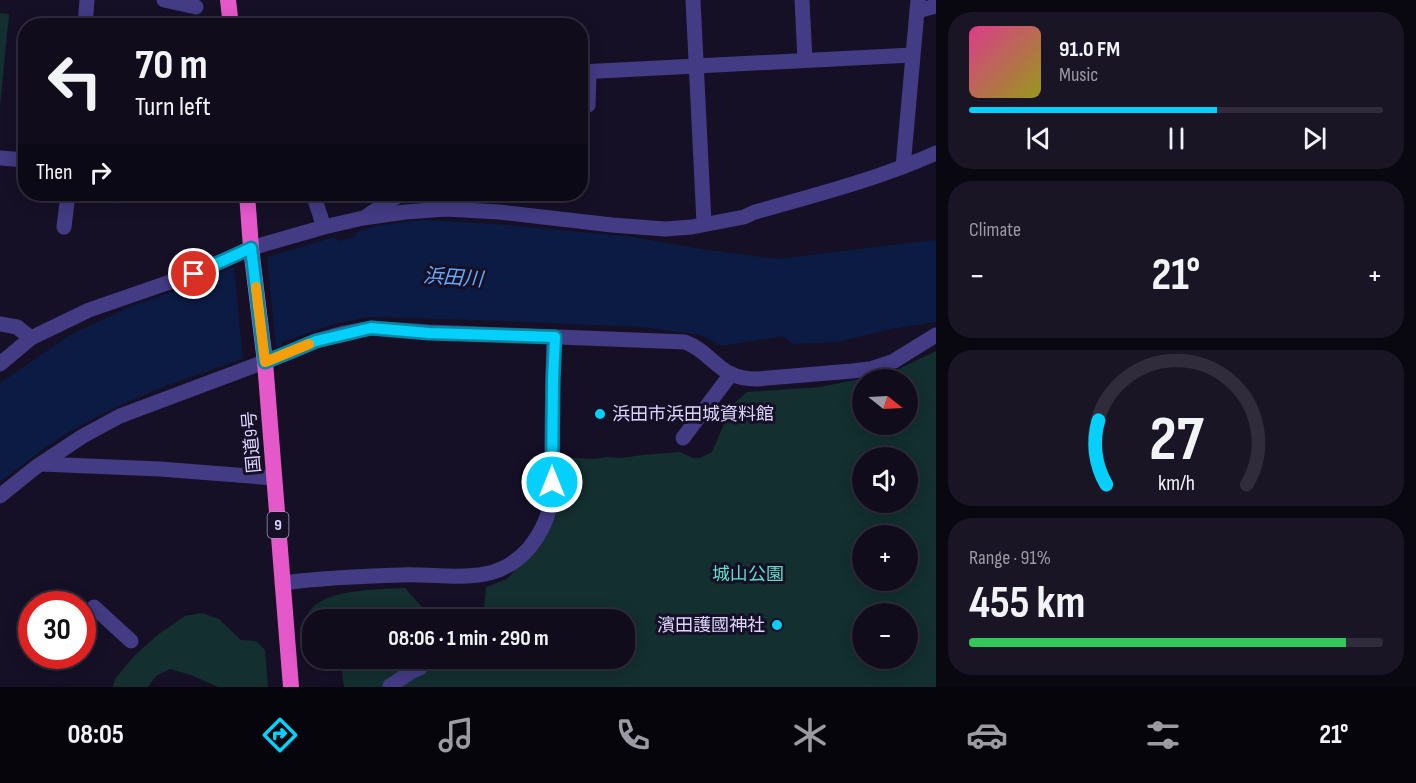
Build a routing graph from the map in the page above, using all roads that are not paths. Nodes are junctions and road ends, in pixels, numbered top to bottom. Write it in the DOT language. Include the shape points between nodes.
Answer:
graph roads {
  1 [pos="87,0"];
  2 [pos="164,0"];
  3 [pos="228,0"];
  4 [pos="693,0"];
  5 [pos="802,0"];
  6 [pos="917,5"];
  7 [pos="936,6"];
  8 [pos="196,7"];
  9 [pos="86,18"];
  10 [pos="230,18"];
  11 [pos="912,55"];
  12 [pos="805,60"];
  13 [pos="696,66"];
  14 [pos="588,72"];
  15 [pos="936,153"];
  16 [pos="0,158"];
  17 [pos="18,159"];
  18 [pos="903,167"];
  19 [pos="67,201"];
  20 [pos="248,201"];
  21 [pos="315,201"];
  22 [pos="390,201"];
  23 [pos="363,218"];
  24 [pos="704,223"];
  25 [pos="64,227"];
  26 [pos="324,227"];
  27 [pos="252,253"];
  28 [pos="0,324"];
  29 [pos="936,335"];
  30 [pos="555,337"];
  31 [pos="32,338"];
  32 [pos="264,359"];
  33 [pos="0,364"];
  34 [pos="729,373"];
  35 [pos="683,438"];
  36 [pos="41,464"];
  37 [pos="274,478"];
  38 [pos="0,496"];
  39 [pos="282,583"];
  40 [pos="96,609"];
  41 [pos="132,640"];
  42 [pos="418,669"];
  43 [pos="291,687"];
  44 [pos="389,687"];
  1 -- 9 [label="street"];
  2 -- 8 [label="street"];
  3 -- 10 [label="highway"];
  4 -- 13 [label="street"];
  5 -- 12 [label="street"];
  6 -- 7 [label="street"];
  6 -- 11 [label="street"];
  11 -- 12 [label="street"];
  11 -- 18 [label="street"];
  12 -- 13 [label="street"];
  13 -- 14 [label="street"];
  13 -- 24 [label="street"];
  15 -- 18 [label="street"];
  16 -- 17 [label="street"];
  18 -- 24 [label="street" via="744,217"];
  19 -- 25 [label="street"];
  20 -- 27 [label="highway, 国道9号 / 9"];
  21 -- 26 [label="street"];
  22 -- 23 [label="street"];
  23 -- 24 [label="street" via="446,209 665,229"];
  23 -- 26 [label="street"];
  26 -- 27 [label="street"];
  27 -- 31 [label="street" via="89,310"];
  27 -- 32 [label="highway, 国道9号 / 9"];
  28 -- 31 [label="street" via="17,327"];
  29 -- 34 [label="street" via="894,361 870,369 757,379"];
  30 -- 32 [label="street" via="371,328"];
  30 -- 34 [label="street" via="685,342"];
  30 -- 39 [label="street" via="552,496 542,529 525,554 502,570 471,576 404,574"];
  31 -- 33 [label="street"];
  32 -- 36 [label="street" via="120,416"];
  32 -- 37 [label="highway, 国道9号 / 9"];
  34 -- 35 [label="street"];
  36 -- 37 [label="street"];
  36 -- 38 [label="street"];
  37 -- 39 [label="highway, 国道9号 / 9"];
  39 -- 43 [label="highway, 国道9号 / 9"];
  40 -- 41 [label="street"];
  42 -- 44 [label="street"];
}
